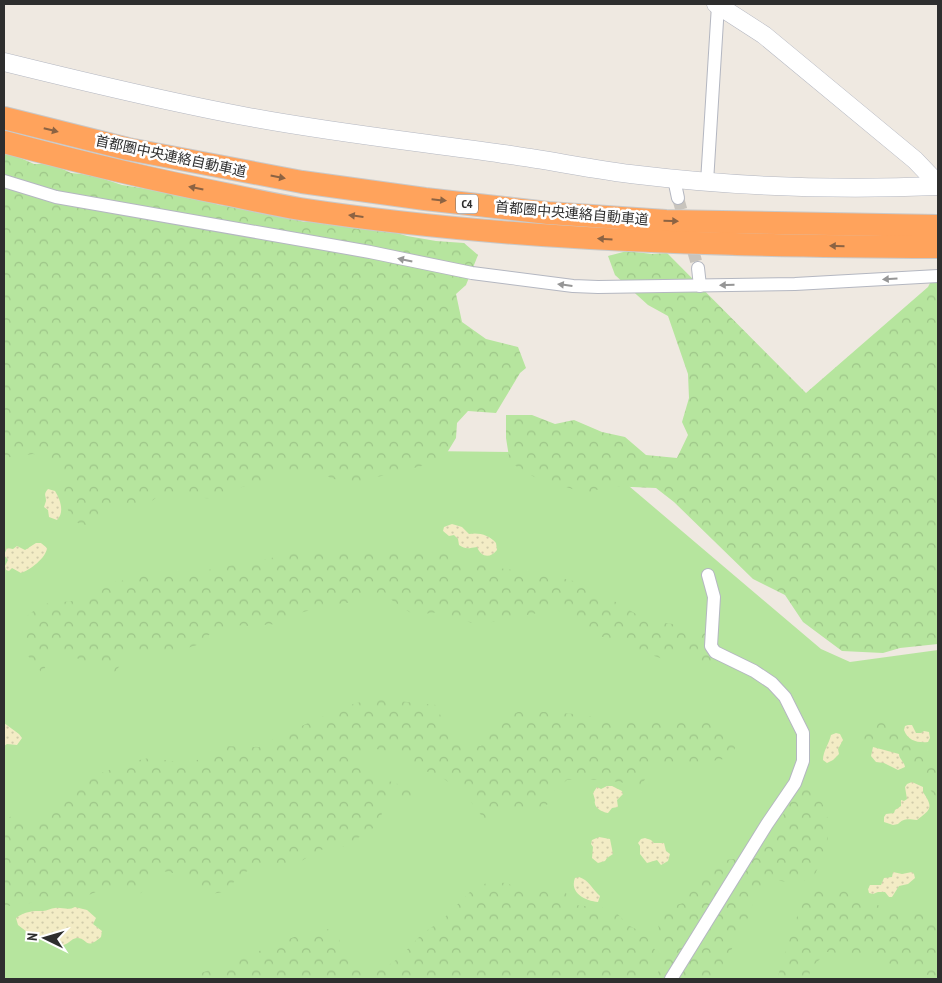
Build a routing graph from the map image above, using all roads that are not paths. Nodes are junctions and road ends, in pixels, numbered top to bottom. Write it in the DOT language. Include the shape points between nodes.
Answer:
graph roads {
  1 [pos="717,4"];
  2 [pos="4,62"];
  3 [pos="4,118"];
  4 [pos="4,142"];
  5 [pos="674,179"];
  6 [pos="4,181"];
  7 [pos="707,182"];
  8 [pos="938,185"];
  9 [pos="678,198"];
  10 [pos="938,226"];
  11 [pos="938,246"];
  12 [pos="698,268"];
  13 [pos="938,276"];
  14 [pos="700,286"];
  15 [pos="708,575"];
  16 [pos="671,979"];
  1 -- 7 [label="street"];
  1 -- 8 [label="street" via="764,35 915,160"];
  2 -- 5 [label="street" via="249,117"];
  3 -- 10 [label="highway, 首都圏中央連絡自動車道 / C4, one-way" via="128,150 302,182 426,199 666,221"];
  11 -- 4 [label="highway, 首都圏中央連絡自動車道 / C4, one-way" via="664,242 422,224 298,208 204,190"];
  5 -- 7 [label="street"];
  5 -- 9 [label="street"];
  14 -- 6 [label="street, one-way" via="574,286 472,274 370,252 56,197"];
  7 -- 8 [label="street" via="886,188"];
  12 -- 14 [label="street"];
  13 -- 14 [label="street, one-way"];
  15 -- 16 [label="street" via="714,598 711,646 715,652 772,683 785,696 803,733 802,761 795,783"];
}
